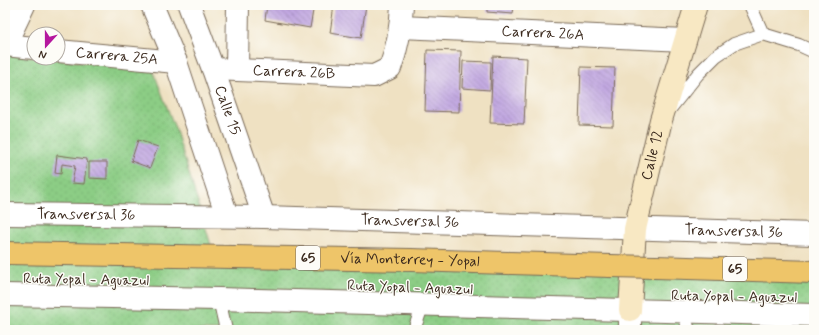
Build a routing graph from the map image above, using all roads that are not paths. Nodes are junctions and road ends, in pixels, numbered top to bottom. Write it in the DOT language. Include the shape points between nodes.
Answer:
graph roads {
  1 [pos="24,5"];
  2 [pos="152,5"];
  3 [pos="190,5"];
  4 [pos="238,5"];
  5 [pos="402,5"];
  6 [pos="696,5"];
  7 [pos="750,5"];
  8 [pos="401,27"];
  9 [pos="763,34"];
  10 [pos="685,40"];
  11 [pos="5,45"];
  12 [pos="26,47"];
  13 [pos="66,51"];
  14 [pos="814,52"];
  15 [pos="176,62"];
  16 [pos="213,68"];
  17 [pos="236,70"];
  18 [pos="661,120"];
  19 [pos="5,214"];
  20 [pos="227,216"];
  21 [pos="264,217"];
  22 [pos="635,228"];
  23 [pos="814,234"];
  24 [pos="5,253"];
  25 [pos="814,272"];
  26 [pos="5,295"];
  27 [pos="219,299"];
  28 [pos="423,304"];
  29 [pos="814,315"];
  30 [pos="630,320"];
  31 [pos="686,321"];
  32 [pos="226,330"];
  33 [pos="414,330"];
  1 -- 11 [label="street"];
  2 -- 15 [label="street"];
  3 -- 16 [label="street, Calle 15"];
  4 -- 17 [label="street"];
  5 -- 8 [label="street"];
  6 -- 10 [label="main road, Calle 12"];
  7 -- 9 [label="lane"];
  8 -- 10 [label="street, Carrera 26A"];
  8 -- 17 [label="street, Carrera 26B" via="390,68 374,76"];
  9 -- 14 [label="lane"];
  9 -- 18 [label="lane" via="734,44 716,56"];
  10 -- 18 [label="main road, Calle 12"];
  11 -- 12 [label="street"];
  13 -- 15 [label="street, Carrera 25A"];
  15 -- 20 [label="street"];
  16 -- 17 [label="street, Carrera 26B"];
  16 -- 21 [label="street, Calle 15"];
  18 -- 22 [label="main road, Calle 12"];
  19 -- 20 [label="street, Transversal 36"];
  20 -- 21 [label="street, Transversal 36"];
  21 -- 22 [label="street, Transversal 36"];
  22 -- 23 [label="street, Transversal 36"];
  22 -- 30 [label="main road, Calle 12"];
  24 -- 25 [label="highway, Vía Monterrey - Yopal / 65, bridge" via="411,260"];
  26 -- 27 [label="lane, Ruta Yopal - Aguazul"];
  27 -- 28 [label="lane, Ruta Yopal - Aguazul"];
  27 -- 32 [label="lane"];
  28 -- 30 [label="lane, Ruta Yopal - Aguazul"];
  28 -- 33 [label="lane"];
  29 -- 30 [label="lane, Ruta Yopal - Aguazul"];
  29 -- 31 [label="street"];
  30 -- 31 [label="street"];
}
